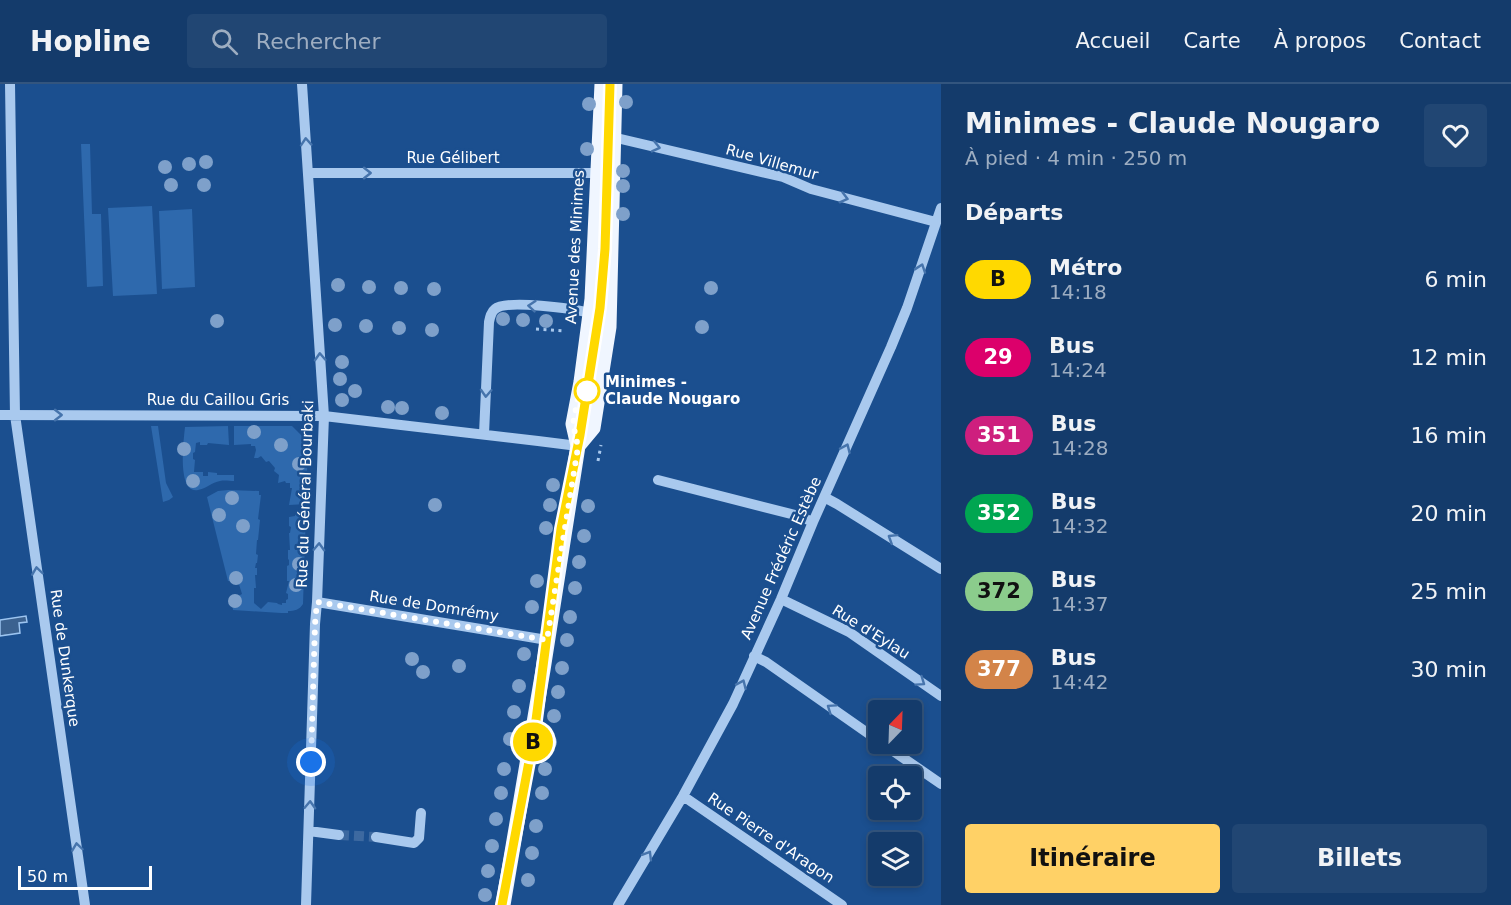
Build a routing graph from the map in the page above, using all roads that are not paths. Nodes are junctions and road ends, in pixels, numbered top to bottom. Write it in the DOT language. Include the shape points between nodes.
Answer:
graph roads {
  1 [pos="10,84"];
  2 [pos="302,84"];
  3 [pos="602,84"];
  4 [pos="615,84"];
  5 [pos="606,136"];
  6 [pos="308,173"];
  7 [pos="597,174"];
  8 [pos="941,208"];
  9 [pos="936,222"];
  10 [pos="590,313"];
  11 [pos="0,415"];
  12 [pos="15,415"];
  13 [pos="324,416"];
  14 [pos="484,434"];
  15 [pos="578,447"];
  16 [pos="658,480"];
  17 [pos="824,498"];
  18 [pos="813,522"];
  19 [pos="941,570"];
  20 [pos="781,599"];
  21 [pos="317,602"];
  22 [pos="547,640"];
  23 [pos="754,656"];
  24 [pos="941,696"];
  25 [pos="868,733"];
  26 [pos="898,754"];
  27 [pos="941,784"];
  28 [pos="683,796"];
  29 [pos="421,813"];
  30 [pos="309,831"];
  31 [pos="339,835"];
  32 [pos="376,837"];
  33 [pos="85,905"];
  34 [pos="306,905"];
  35 [pos="503,905"];
  36 [pos="618,905"];
  37 [pos="842,905"];
  1 -- 12 [label="street, Rue de Dunkerque"];
  6 -- 2 [label="street, Rue du Général Bourbaki, one-way"];
  3 -- 5 [label="main road, Avenue des Minimes"];
  4 -- 5 [label="main road, Avenue des Minimes"];
  5 -- 7 [label="main road, Avenue des Minimes"];
  5 -- 9 [label="street, Rue Villemur, one-way" via="783,177 811,189"];
  5 -- 15 [label="main road, Avenue des Minimes" via="609,327 593,428"];
  6 -- 7 [label="street, Rue Gélibert, one-way"];
  13 -- 6 [label="street, Rue du Général Bourbaki, one-way"];
  7 -- 10 [label="main road, Avenue des Minimes"];
  8 -- 9 [label="street, Avenue Frédéric Estèbe"];
  17 -- 9 [label="street, Avenue Frédéric Estèbe, one-way" via="907,308"];
  10 -- 14 [label="street, one-way" via="513,304 495,309 489,322"];
  10 -- 15 [label="main road, Avenue des Minimes" via="573,424"];
  11 -- 12 [label="street, Rue du Caillou Gris"];
  12 -- 13 [label="street, Rue du Caillou Gris, one-way"];
  33 -- 12 [label="street, Rue de Dunkerque, one-way"];
  13 -- 14 [label="street, Rue du Caillou Gris"];
  21 -- 13 [label="street, Rue du Général Bourbaki, one-way"];
  14 -- 15 [label="street, Rue du Caillou Gris"];
  15 -- 22 [label="main road, Avenue des Minimes"];
  16 -- 18 [label="street"];
  17 -- 18 [label="street, Avenue Frédéric Estèbe"];
  19 -- 17 [label="street, one-way"];
  18 -- 20 [label="street, Avenue Frédéric Estèbe"];
  20 -- 23 [label="street, Avenue Frédéric Estèbe"];
  20 -- 24 [label="street, Rue d'Eylau, one-way" via="849,632"];
  21 -- 22 [label="street, Rue de Domrémy"];
  30 -- 21 [label="street, Rue du Général Bourbaki, one-way"];
  22 -- 35 [label="main road, Avenue des Minimes"];
  25 -- 23 [label="street, one-way"];
  28 -- 23 [label="street, Avenue Frédéric Estèbe, one-way"];
  26 -- 27 [label="street"];
  36 -- 28 [label="street, Avenue Frédéric Estèbe, one-way"];
  28 -- 37 [label="street, Rue Pierre d'Aragon"];
  29 -- 32 [label="street" via="419,838 414,843"];
  30 -- 31 [label="street"];
  30 -- 34 [label="street, Rue du Général Bourbaki"];
}
